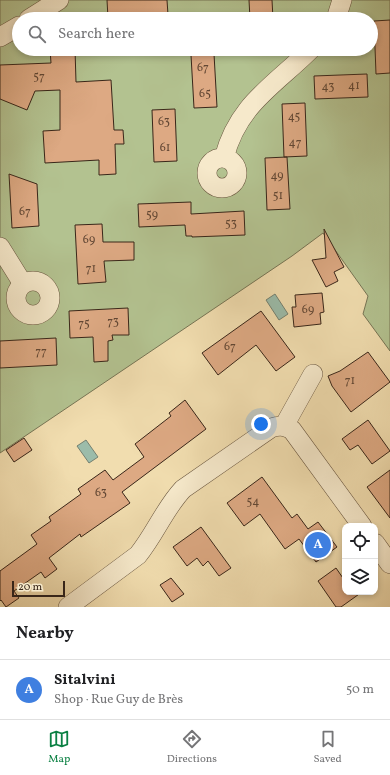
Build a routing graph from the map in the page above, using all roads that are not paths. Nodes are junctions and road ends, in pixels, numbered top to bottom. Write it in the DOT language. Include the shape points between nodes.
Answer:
graph roads {
  1 [pos="58,0"];
  2 [pos="342,0"];
  3 [pos="40,12"];
  4 [pos="338,12"];
  5 [pos="12,30"];
  6 [pos="0,37"];
  7 [pos="304,56"];
  8 [pos="224,158"];
  9 [pos="0,247"];
  10 [pos="23,284"];
  11 [pos="313,374"];
  12 [pos="284,426"];
  13 [pos="360,523"];
  14 [pos="378,547"];
  15 [pos="390,564"];
  16 [pos="68,607"];
  1 -- 3 [label="street"];
  2 -- 4 [label="street"];
  5 -- 6 [label="street"];
  7 -- 8 [label="street" via="251,105 234,130"];
  9 -- 10 [label="street"];
  11 -- 12 [label="street"];
  12 -- 13 [label="street" via="292,430"];
  12 -- 16 [label="street" via="271,428 183,489 138,555"];
  14 -- 15 [label="street"];
}
